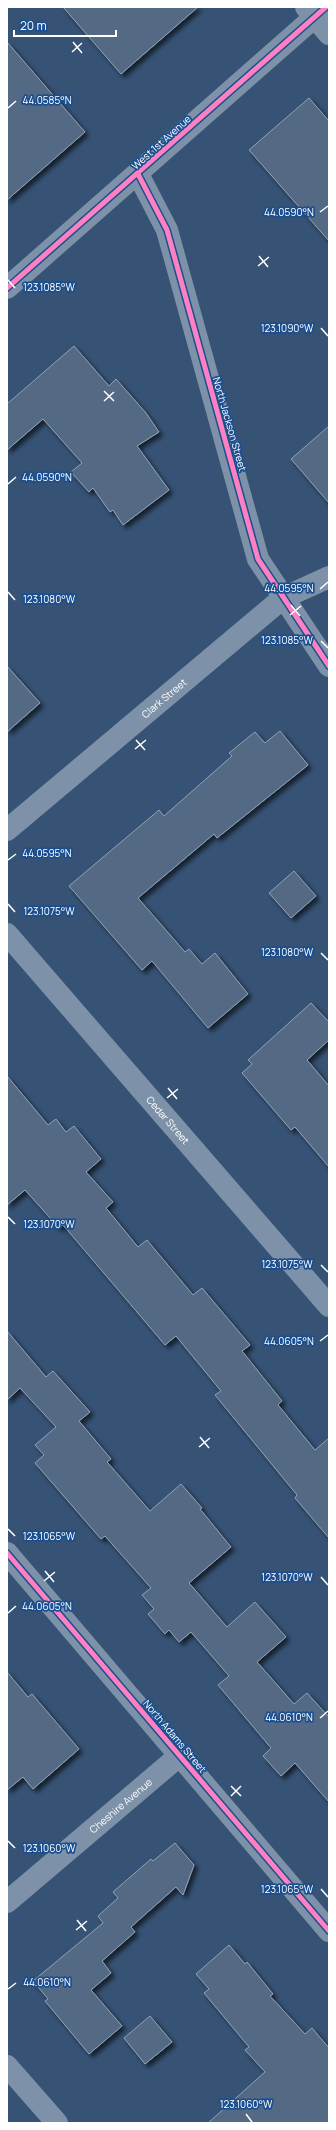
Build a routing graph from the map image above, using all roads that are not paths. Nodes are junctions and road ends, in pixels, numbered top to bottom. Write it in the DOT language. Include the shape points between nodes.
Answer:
graph roads {
  1 [pos="315,10"];
  2 [pos="329,34"];
  3 [pos="138,174"];
  4 [pos="7,288"];
  5 [pos="329,577"];
  6 [pos="283,598"];
  7 [pos="329,666"];
  8 [pos="7,830"];
  9 [pos="7,934"];
  10 [pos="329,1306"];
  11 [pos="7,1553"];
  12 [pos="179,1756"];
  13 [pos="7,1902"];
  14 [pos="329,1932"];
  15 [pos="7,2066"];
  16 [pos="57,2123"];
  1 -- 2 [label="street"];
  1 -- 3 [label="street, West 1st Avenue"];
  3 -- 4 [label="street, West 1st Avenue"];
  3 -- 6 [label="street, North Jackson Street" via="167,230 258,559"];
  5 -- 6 [label="street, Clark Street"];
  6 -- 7 [label="street, North Jackson Street"];
  6 -- 8 [label="street, Clark Street"];
  9 -- 10 [label="street, Cedar Street"];
  11 -- 12 [label="street, North Adams Street"];
  12 -- 13 [label="street, Cheshire Avenue"];
  12 -- 14 [label="street, North Adams Street"];
  15 -- 16 [label="street"];
}
